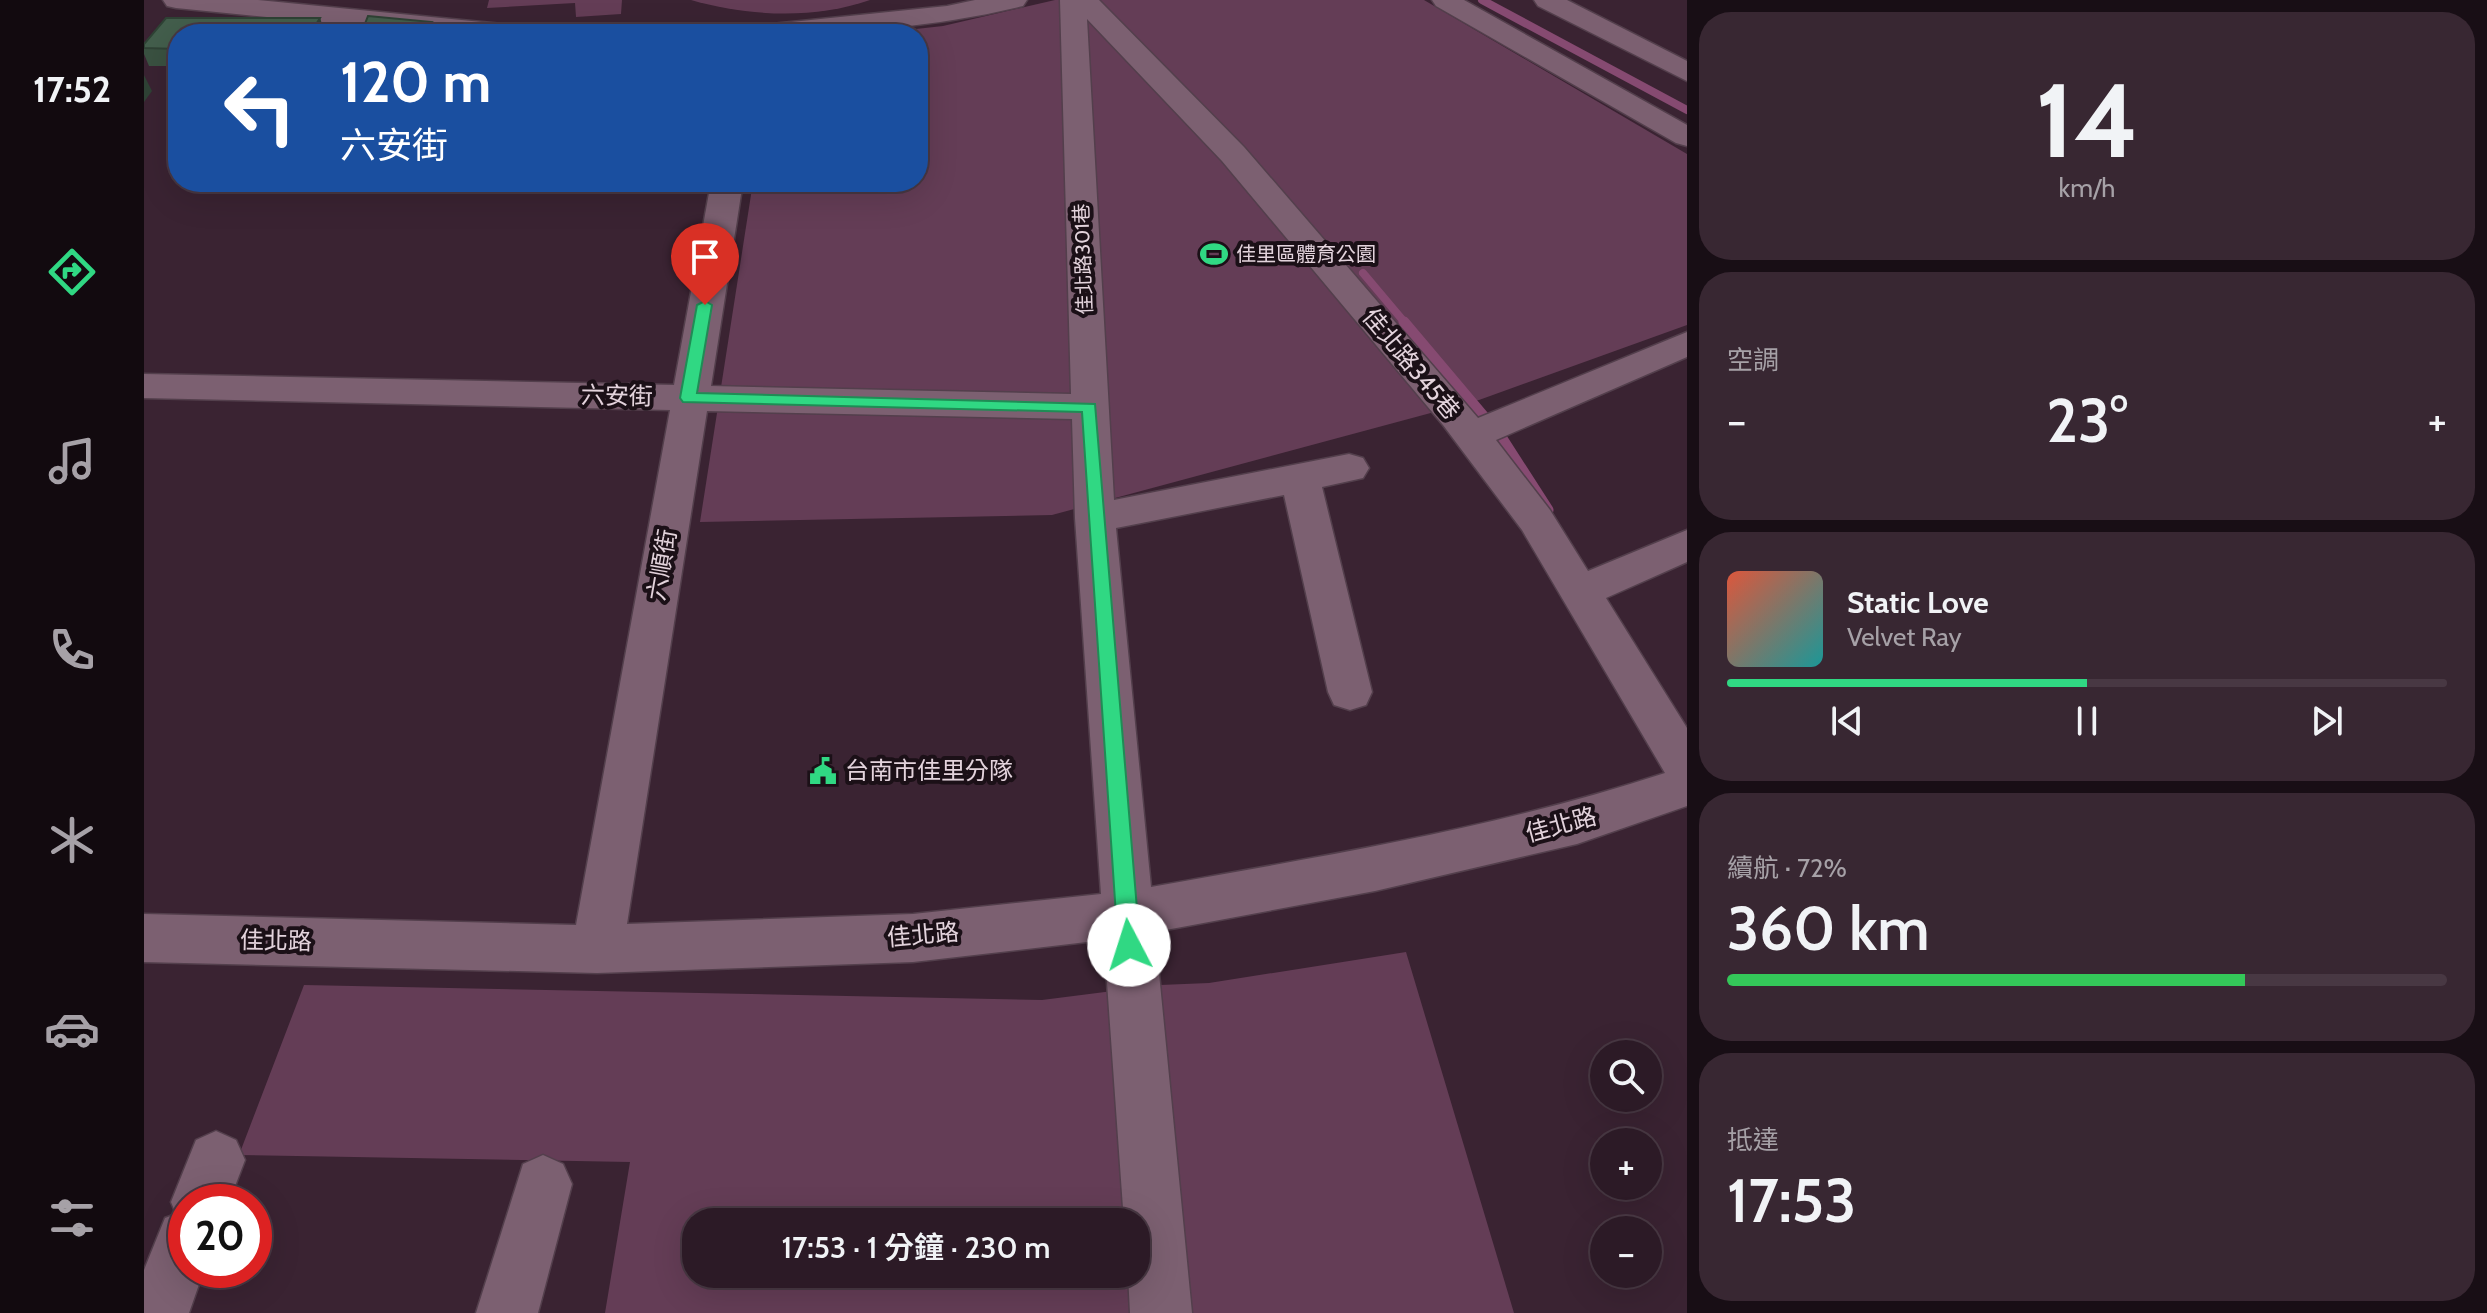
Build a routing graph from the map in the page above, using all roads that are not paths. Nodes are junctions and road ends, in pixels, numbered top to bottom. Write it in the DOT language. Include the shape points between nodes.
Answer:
graph roads {
  1 [pos="176,0"];
  2 [pos="1014,0"];
  3 [pos="1073,0"];
  4 [pos="1084,0"];
  5 [pos="1445,0"];
  6 [pos="1556,2"];
  7 [pos="421,24"];
  8 [pos="850,24"];
  9 [pos="1687,72"];
  10 [pos="1687,137"];
  11 [pos="725,192"];
  12 [pos="1687,343"];
  13 [pos="144,386"];
  14 [pos="688,398"];
  15 [pos="1089,407"];
  16 [pos="1471,436"];
  17 [pos="1349,468"];
  18 [pos="1300,478"];
  19 [pos="1095,518"];
  20 [pos="1687,545"];
  21 [pos="1580,592"];
  22 [pos="1350,692"];
  23 [pos="1687,768"];
  24 [pos="1687,786"];
  25 [pos="1126,914"];
  26 [pos="144,938"];
  27 [pos="597,949"];
  28 [pos="543,1184"];
  29 [pos="168,1287"];
  30 [pos="158,1313"];
  31 [pos="507,1313"];
  32 [pos="1161,1313"];
  1 -- 7 [label="street"];
  2 -- 8 [label="street" via="947,14"];
  3 -- 15 [label="street, 佳北路301巷"];
  4 -- 16 [label="street, 佳北路345巷" via="1233,154"];
  5 -- 10 [label="street"];
  6 -- 9 [label="street"];
  11 -- 14 [label="street, 六順街"];
  12 -- 16 [label="street"];
  13 -- 14 [label="street, 六安街"];
  14 -- 15 [label="street, 六安街"];
  14 -- 27 [label="street, 六順街"];
  15 -- 19 [label="street, 佳北路301巷"];
  16 -- 21 [label="street, 佳北路345巷" via="1536,520"];
  17 -- 18 [label="street"];
  18 -- 19 [label="street"];
  18 -- 22 [label="street"];
  19 -- 25 [label="street, 佳北路301巷"];
  20 -- 21 [label="street"];
  21 -- 23 [label="street, 佳北路345巷"];
  24 -- 25 [label="street, 佳北路" via="1577,823 1375,869"];
  25 -- 27 [label="street, 佳北路" via="913,938"];
  25 -- 32 [label="street, 佳北路301巷"];
  26 -- 27 [label="street, 佳北路"];
  28 -- 31 [label="street"];
  29 -- 30 [label="street"];
}
